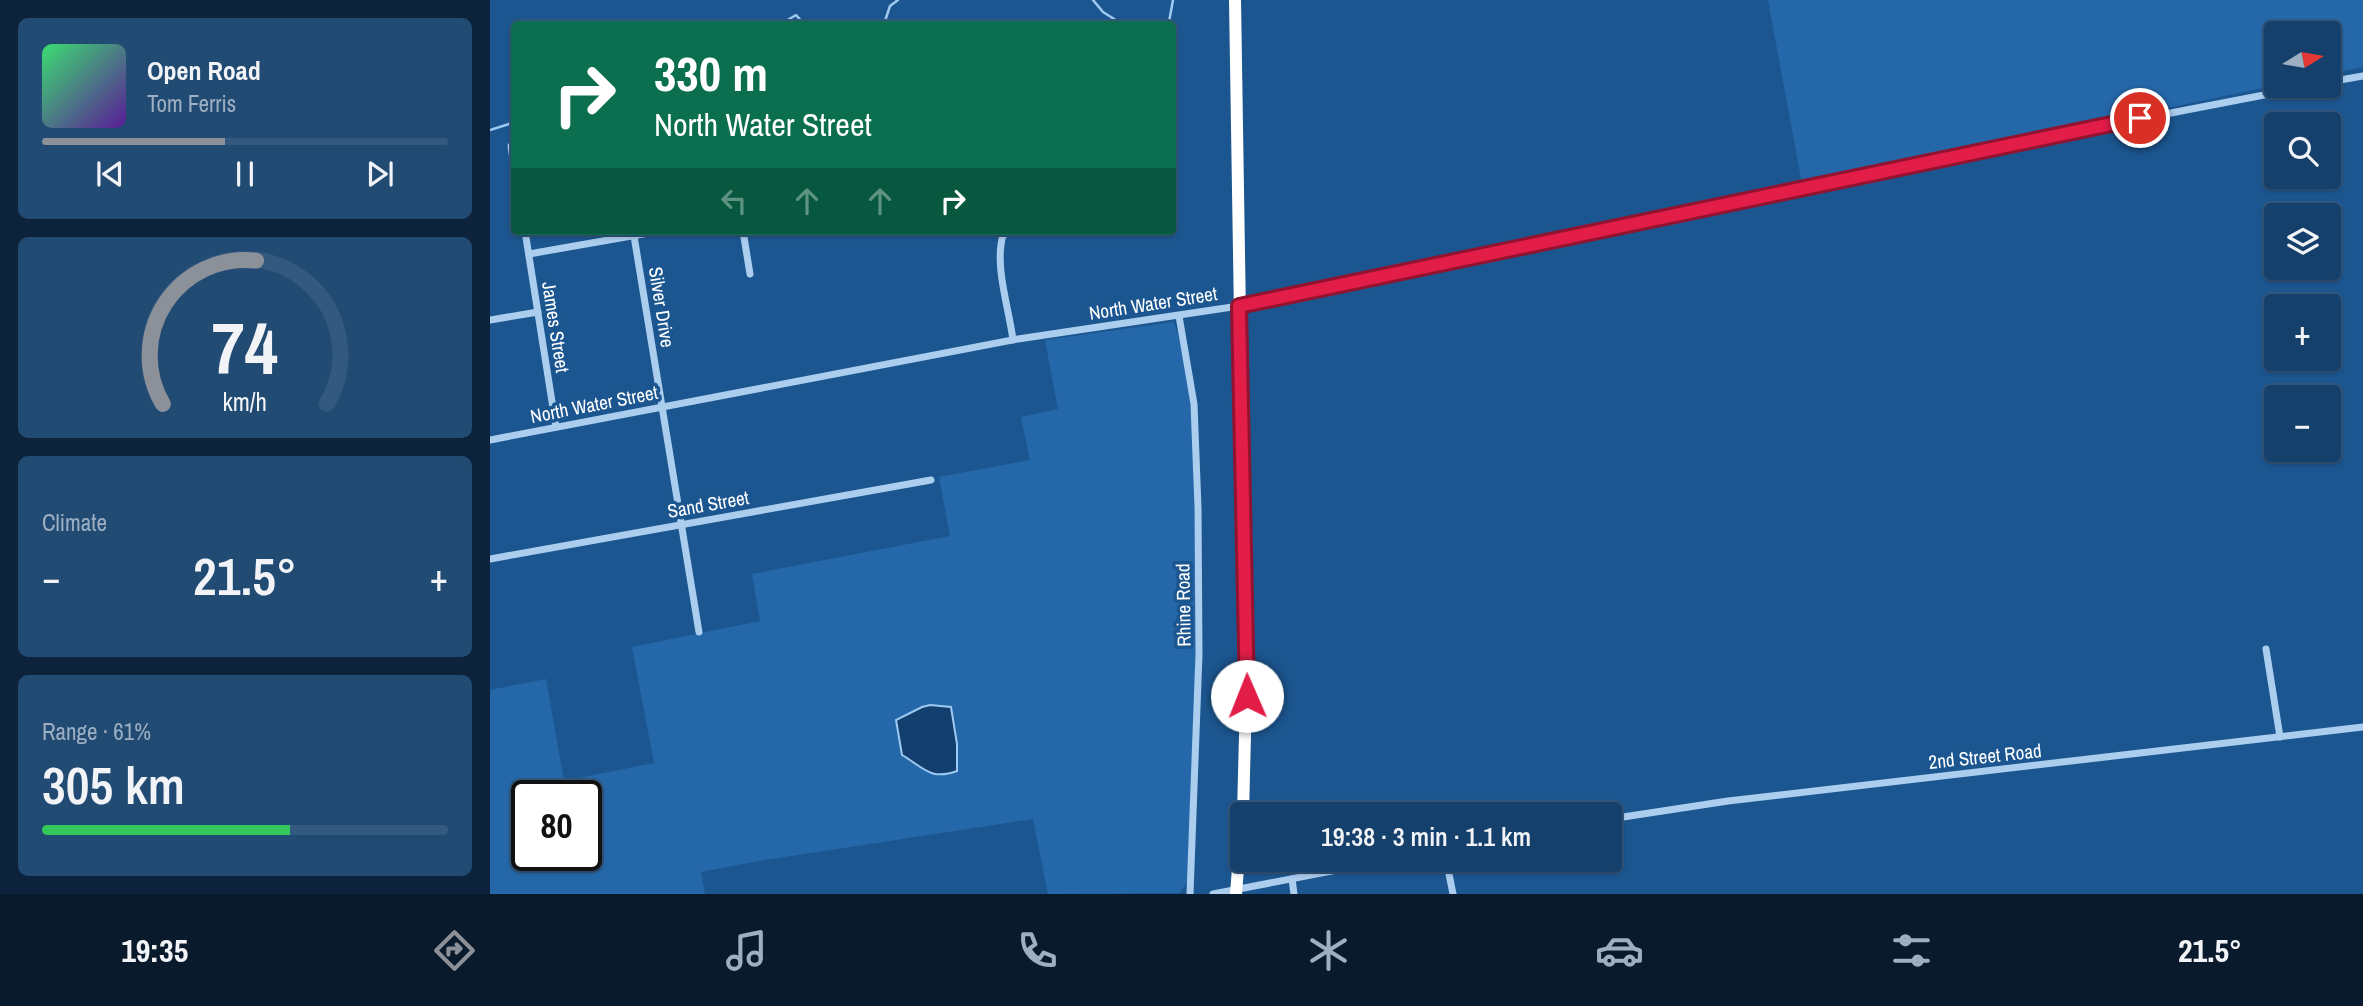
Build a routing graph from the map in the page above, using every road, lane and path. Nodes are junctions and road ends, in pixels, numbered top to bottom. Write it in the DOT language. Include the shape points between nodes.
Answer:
graph roads {
  1 [pos="1236,0"];
  2 [pos="2363,75"];
  3 [pos="2342,79"];
  4 [pos="2264,95"];
  5 [pos="526,235"];
  6 [pos="639,235"];
  7 [pos="744,235"];
  8 [pos="1003,235"];
  9 [pos="634,236"];
  10 [pos="529,254"];
  11 [pos="750,274"];
  12 [pos="1239,306"];
  13 [pos="538,312"];
  14 [pos="1179,316"];
  15 [pos="490,320"];
  16 [pos="1013,340"];
  17 [pos="662,407"];
  18 [pos="556,427"];
  19 [pos="490,440"];
  20 [pos="931,480"];
  21 [pos="681,524"];
  22 [pos="490,559"];
  23 [pos="699,632"];
  24 [pos="2266,649"];
  25 [pos="2363,727"];
  26 [pos="2280,737"];
  27 [pos="1243,802"];
  28 [pos="1622,817"];
  29 [pos="1238,872"];
  30 [pos="1328,872"];
  31 [pos="1449,872"];
  32 [pos="1292,879"];
  33 [pos="1236,892"];
  34 [pos="1190,894"];
  35 [pos="1213,894"];
  36 [pos="1294,894"];
  37 [pos="1453,894"];
  1 -- 12 [label="highway"];
  2 -- 3 [label="street"];
  4 -- 12 [label="street, North Water Street"];
  5 -- 10 [label="street, James Street"];
  6 -- 9 [label="street"];
  7 -- 11 [label="street"];
  8 -- 16 [label="street" via="1000,264"];
  9 -- 10 [label="street"];
  9 -- 17 [label="street, Silver Drive"];
  10 -- 13 [label="street, James Street"];
  12 -- 14 [label="street, North Water Street"];
  12 -- 27 [label="highway" via="1247,696"];
  13 -- 15 [label="street"];
  13 -- 18 [label="street, James Street"];
  14 -- 16 [label="street, North Water Street"];
  14 -- 34 [label="street, Rhine Road" via="1194,404 1198,544 1199,654"];
  16 -- 17 [label="street, North Water Street"];
  17 -- 18 [label="street, North Water Street"];
  17 -- 21 [label="street, Silver Drive"];
  18 -- 19 [label="street, North Water Street"];
  20 -- 21 [label="street, Sand Street"];
  21 -- 22 [label="street, Sand Street"];
  21 -- 23 [label="street, Silver Drive"];
  24 -- 26 [label="street"];
  25 -- 26 [label="street, 2nd Street Road"];
  26 -- 28 [label="street, 2nd Street Road"];
  29 -- 33 [label="highway"];
  30 -- 32 [label="street"];
  31 -- 37 [label="street"];
  32 -- 33 [label="street"];
  32 -- 36 [label="street"];
  33 -- 35 [label="street"];
}
